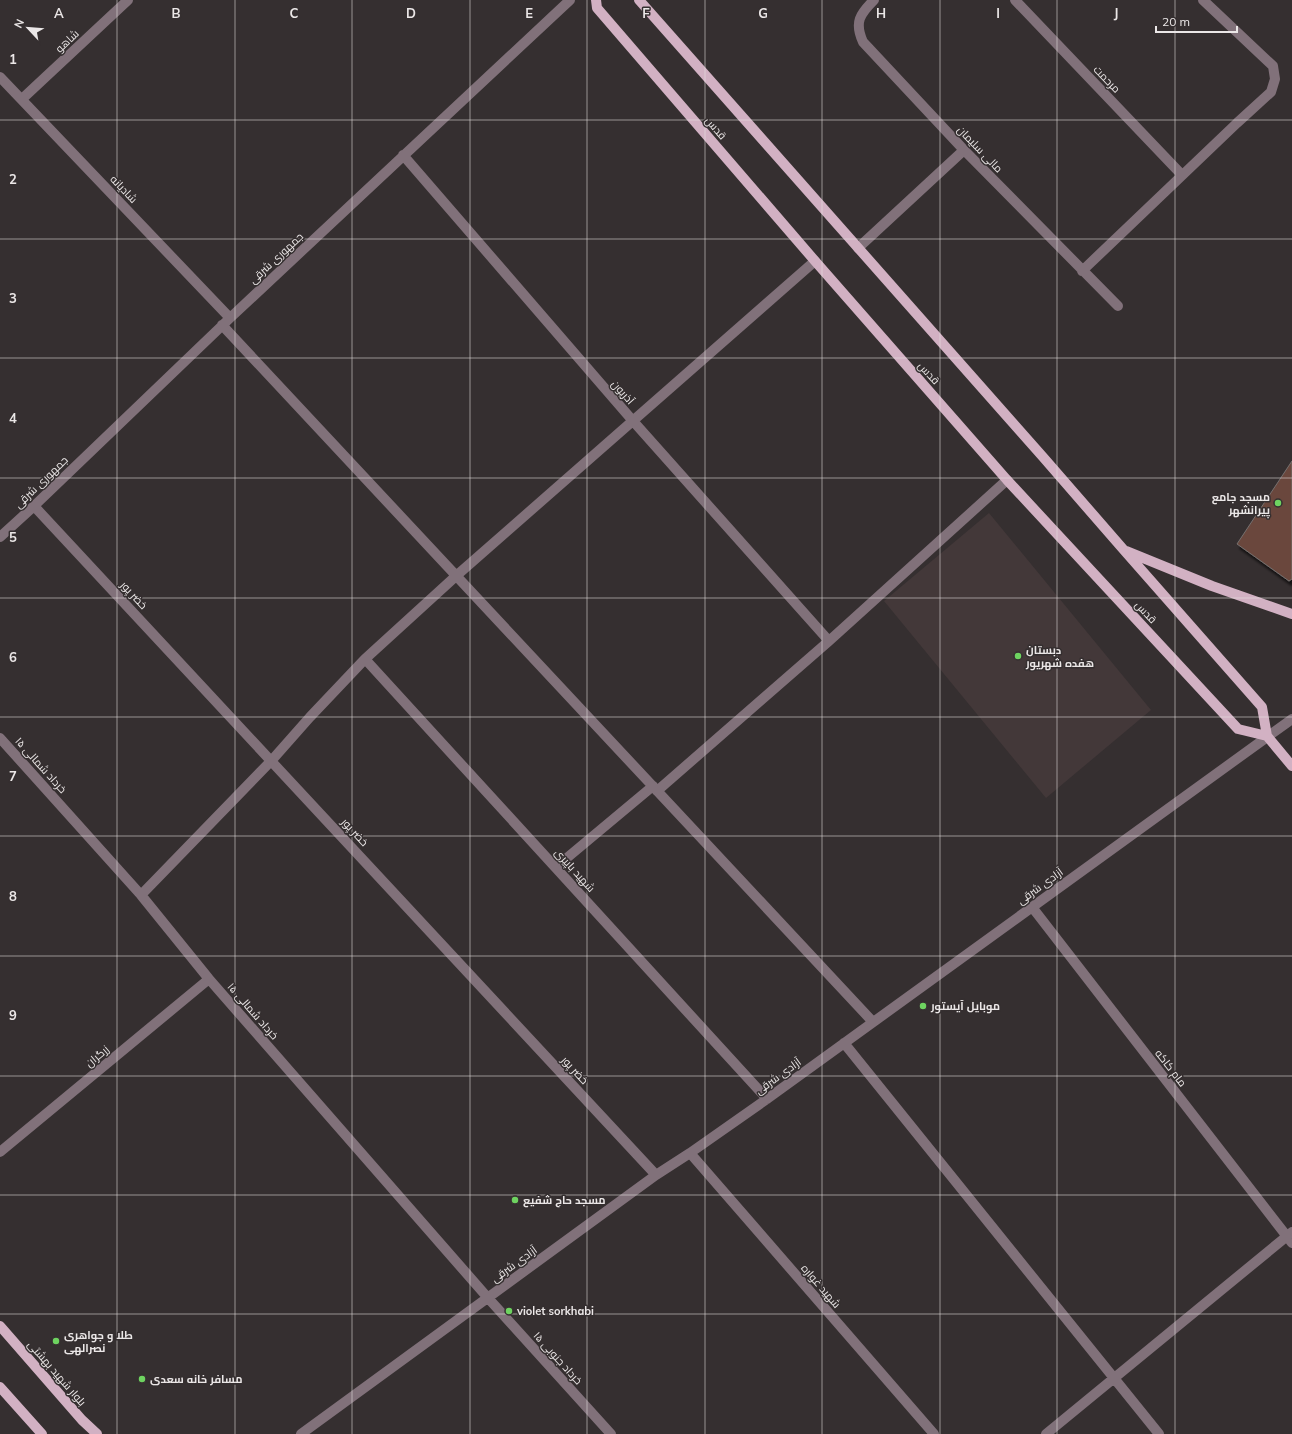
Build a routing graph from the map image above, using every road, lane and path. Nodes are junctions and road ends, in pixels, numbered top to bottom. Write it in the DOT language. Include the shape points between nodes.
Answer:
graph roads {
  1 [pos="128,0"];
  2 [pos="570,0"];
  3 [pos="596,0"];
  4 [pos="639,0"];
  5 [pos="874,0"];
  6 [pos="1015,0"];
  7 [pos="1203,0"];
  8 [pos="0,77"];
  9 [pos="22,99"];
  10 [pos="964,150"];
  11 [pos="403,155"];
  12 [pos="1182,175"];
  13 [pos="858,248"];
  14 [pos="815,261"];
  15 [pos="1082,271"];
  16 [pos="1118,306"];
  17 [pos="226,322"];
  18 [pos="633,421"];
  19 [pos="1007,480"];
  20 [pos="34,506"];
  21 [pos="0,537"];
  22 [pos="1123,549"];
  23 [pos="456,576"];
  24 [pos="1292,614"];
  25 [pos="829,641"];
  26 [pos="365,659"];
  27 [pos="1292,719"];
  28 [pos="1267,736"];
  29 [pos="0,738"];
  30 [pos="272,760"];
  31 [pos="1292,766"];
  32 [pos="655,789"];
  33 [pos="556,867"];
  34 [pos="141,895"];
  35 [pos="1032,907"];
  36 [pos="209,979"];
  37 [pos="873,1022"];
  38 [pos="844,1043"];
  39 [pos="767,1099"];
  40 [pos="0,1152"];
  41 [pos="690,1153"];
  42 [pos="656,1175"];
  43 [pos="1290,1237"];
  44 [pos="488,1298"];
  45 [pos="0,1326"];
  46 [pos="1114,1378"];
  47 [pos="0,1387"];
  48 [pos="42,1434"];
  49 [pos="97,1434"];
  50 [pos="301,1434"];
  51 [pos="611,1434"];
  52 [pos="934,1434"];
  53 [pos="1046,1434"];
  54 [pos="1159,1434"];
  1 -- 9 [label="street, شاهو"];
  2 -- 11 [label="street, جمهوری شرقی"];
  3 -- 14 [label="main road, قدس" via="597,8"];
  4 -- 13 [label="main road"];
  5 -- 10 [label="street, مالی سلیمان" via="860,18 858,31 863,42"];
  6 -- 12 [label="street, مرحمت"];
  7 -- 12 [label="street" via="1273,66 1275,78 1271,92"];
  8 -- 9 [label="street, شادیانه"];
  9 -- 17 [label="street, شادیانه"];
  10 -- 13 [label="street"];
  10 -- 15 [label="street, مالی سلیمان"];
  11 -- 17 [label="street, جمهوری شرقی"];
  11 -- 18 [label="street, آذریون"];
  12 -- 15 [label="street"];
  13 -- 22 [label="main road"];
  14 -- 18 [label="street"];
  14 -- 19 [label="main road, قدس"];
  15 -- 16 [label="street, مالی سلیمان"];
  17 -- 20 [label="street, جمهوری شرقی"];
  17 -- 23 [label="street, شادیانه"];
  18 -- 23 [label="street"];
  18 -- 25 [label="street, آذریون"];
  19 -- 25 [label="street"];
  19 -- 28 [label="main road, قدس" via="1238,729"];
  20 -- 21 [label="street, جمهوری شرقی"];
  20 -- 30 [label="street, خضر پور"];
  22 -- 24 [label="main road" via="1212,586"];
  22 -- 28 [label="main road" via="1262,707"];
  23 -- 26 [label="street"];
  23 -- 32 [label="street, شادیانه"];
  25 -- 32 [label="street"];
  26 -- 30 [label="street"];
  26 -- 33 [label="street, شهید باپیری"];
  27 -- 28 [label="street, آزادی شرقی"];
  28 -- 31 [label="main road"];
  28 -- 35 [label="street, آزادی شرقی"];
  29 -- 34 [label="street, ۱۵ خرداد شمالی"];
  30 -- 34 [label="street"];
  30 -- 42 [label="street, خضر پور"];
  32 -- 33 [label="street"];
  32 -- 37 [label="street, شادیانه"];
  33 -- 39 [label="street, شهید باپیری"];
  34 -- 36 [label="street, ۱۵ خرداد شمالی"];
  35 -- 37 [label="street, آزادی شرقی"];
  35 -- 43 [label="street, مام کاکه"];
  36 -- 40 [label="street, زرگران"];
  36 -- 44 [label="street, ۱۵ خرداد شمالی"];
  37 -- 38 [label="street, آزادی شرقی"];
  38 -- 39 [label="street, آزادی شرقی"];
  38 -- 46 [label="street"];
  39 -- 41 [label="street, آزادی شرقی"];
  41 -- 42 [label="street, آزادی شرقی"];
  41 -- 52 [label="street, شهید غواره"];
  42 -- 44 [label="street, آزادی شرقی"];
  43 -- 46 [label="street"];
  44 -- 50 [label="street, آزادی شرقی"];
  44 -- 51 [label="street, ۱۵ خرداد جنوبی"];
  45 -- 49 [label="main road, بلوار شهید بهشتی"];
  46 -- 53 [label="street"];
  46 -- 54 [label="street"];
  47 -- 48 [label="main road"];
}
